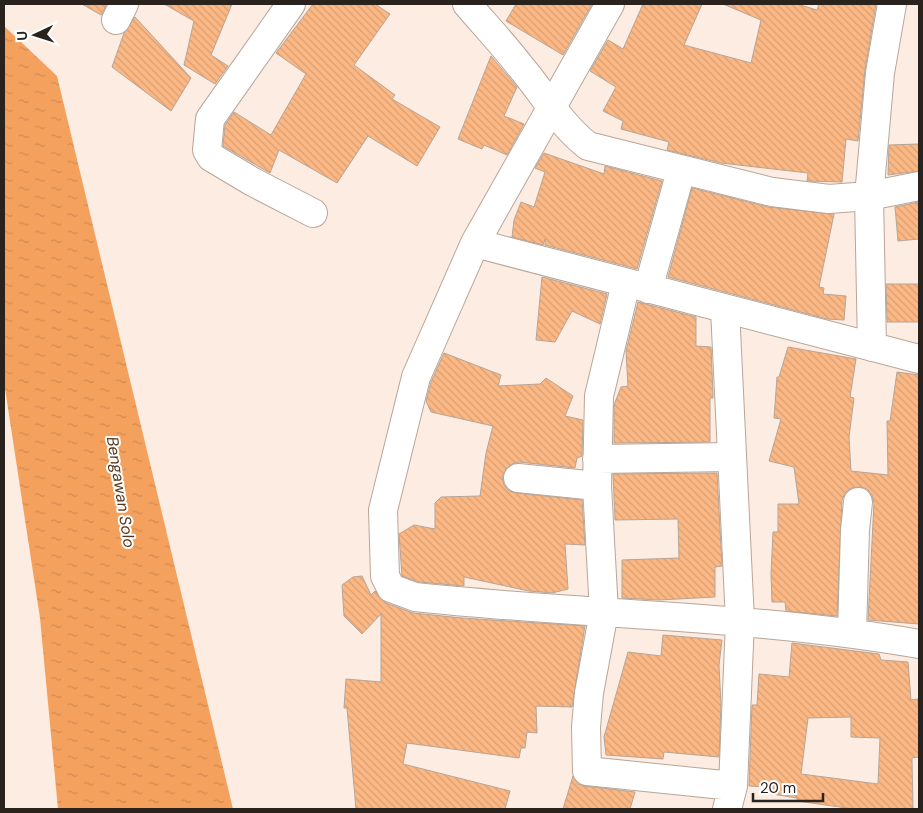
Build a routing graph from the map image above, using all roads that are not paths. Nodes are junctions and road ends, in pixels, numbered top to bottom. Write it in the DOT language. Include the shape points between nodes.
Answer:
graph roads {
  1 [pos="291,4"];
  2 [pos="466,4"];
  3 [pos="610,4"];
  4 [pos="892,4"];
  5 [pos="552,110"];
  6 [pos="681,171"];
  7 [pos="919,186"];
  8 [pos="869,196"];
  9 [pos="314,213"];
  10 [pos="475,243"];
  11 [pos="637,286"];
  12 [pos="725,309"];
  13 [pos="872,347"];
  14 [pos="919,359"];
  15 [pos="732,457"];
  16 [pos="597,459"];
  17 [pos="518,478"];
  18 [pos="598,486"];
  19 [pos="858,502"];
  20 [pos="604,612"];
  21 [pos="740,621"];
  22 [pos="852,632"];
  23 [pos="919,644"];
  24 [pos="730,798"];
  1 -- 9 [label="street" via="210,119 206,150 211,157 253,182"];
  2 -- 5 [label="street" via="521,66"];
  3 -- 5 [label="street"];
  4 -- 8 [label="street" via="880,74"];
  5 -- 6 [label="street" via="588,146"];
  5 -- 10 [label="street"];
  6 -- 8 [label="street" via="772,192 829,199"];
  6 -- 11 [label="street"];
  7 -- 8 [label="street"];
  8 -- 13 [label="street"];
  10 -- 11 [label="street"];
  10 -- 20 [label="street" via="416,377 383,510 385,576 391,588 415,597"];
  11 -- 12 [label="street"];
  11 -- 16 [label="street" via="599,396"];
  12 -- 13 [label="street"];
  12 -- 15 [label="street"];
  13 -- 14 [label="street"];
  15 -- 16 [label="street"];
  15 -- 21 [label="street"];
  16 -- 18 [label="street"];
  17 -- 18 [label="street"];
  18 -- 20 [label="street"];
  19 -- 22 [label="street"];
  20 -- 21 [label="street"];
  20 -- 24 [label="street" via="589,693 581,771"];
  21 -- 22 [label="street"];
  21 -- 24 [label="street"];
  22 -- 23 [label="street"];
}
